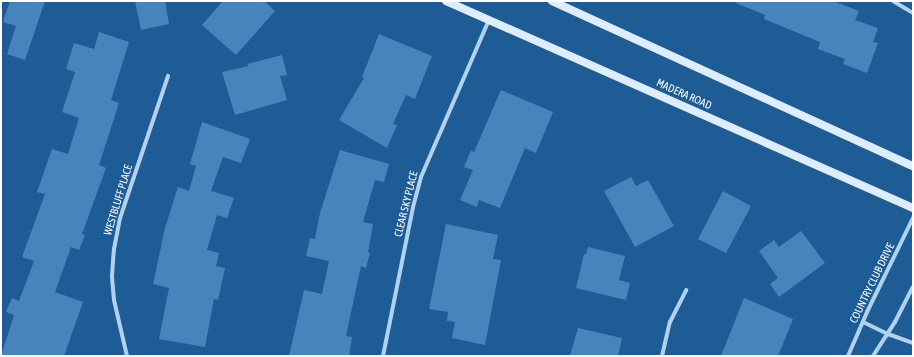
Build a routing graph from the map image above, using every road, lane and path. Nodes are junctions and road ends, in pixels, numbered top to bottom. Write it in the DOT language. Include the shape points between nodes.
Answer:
graph roads {
  1 [pos="446,1"];
  2 [pos="552,1"];
  3 [pos="893,1"];
  4 [pos="913,13"];
  5 [pos="489,20"];
  6 [pos="168,76"];
  7 [pos="913,166"];
  8 [pos="913,208"];
  9 [pos="913,218"];
  10 [pos="913,287"];
  11 [pos="686,290"];
  12 [pos="863,322"];
  13 [pos="888,334"];
  14 [pos="913,344"];
  15 [pos="127,356"];
  16 [pos="383,356"];
  17 [pos="662,356"];
  18 [pos="848,356"];
  19 [pos="873,356"];
  1 -- 5 [label="main road, MADERA ROAD"];
  2 -- 7 [label="main road"];
  3 -- 4 [label="street"];
  5 -- 8 [label="main road, MADERA ROAD"];
  5 -- 16 [label="street, CLEAR SKY PLACE" via="421,177"];
  6 -- 15 [label="street, WESTBLUFF PLACE" via="120,218 114,249 114,300"];
  9 -- 12 [label="street, COUNTRY CLUB DRIVE"];
  10 -- 13 [label="street"];
  11 -- 17 [label="street" via="670,322"];
  12 -- 13 [label="street"];
  12 -- 18 [label="street, COUNTRY CLUB DRIVE"];
  13 -- 14 [label="street"];
  13 -- 19 [label="street"];
}
